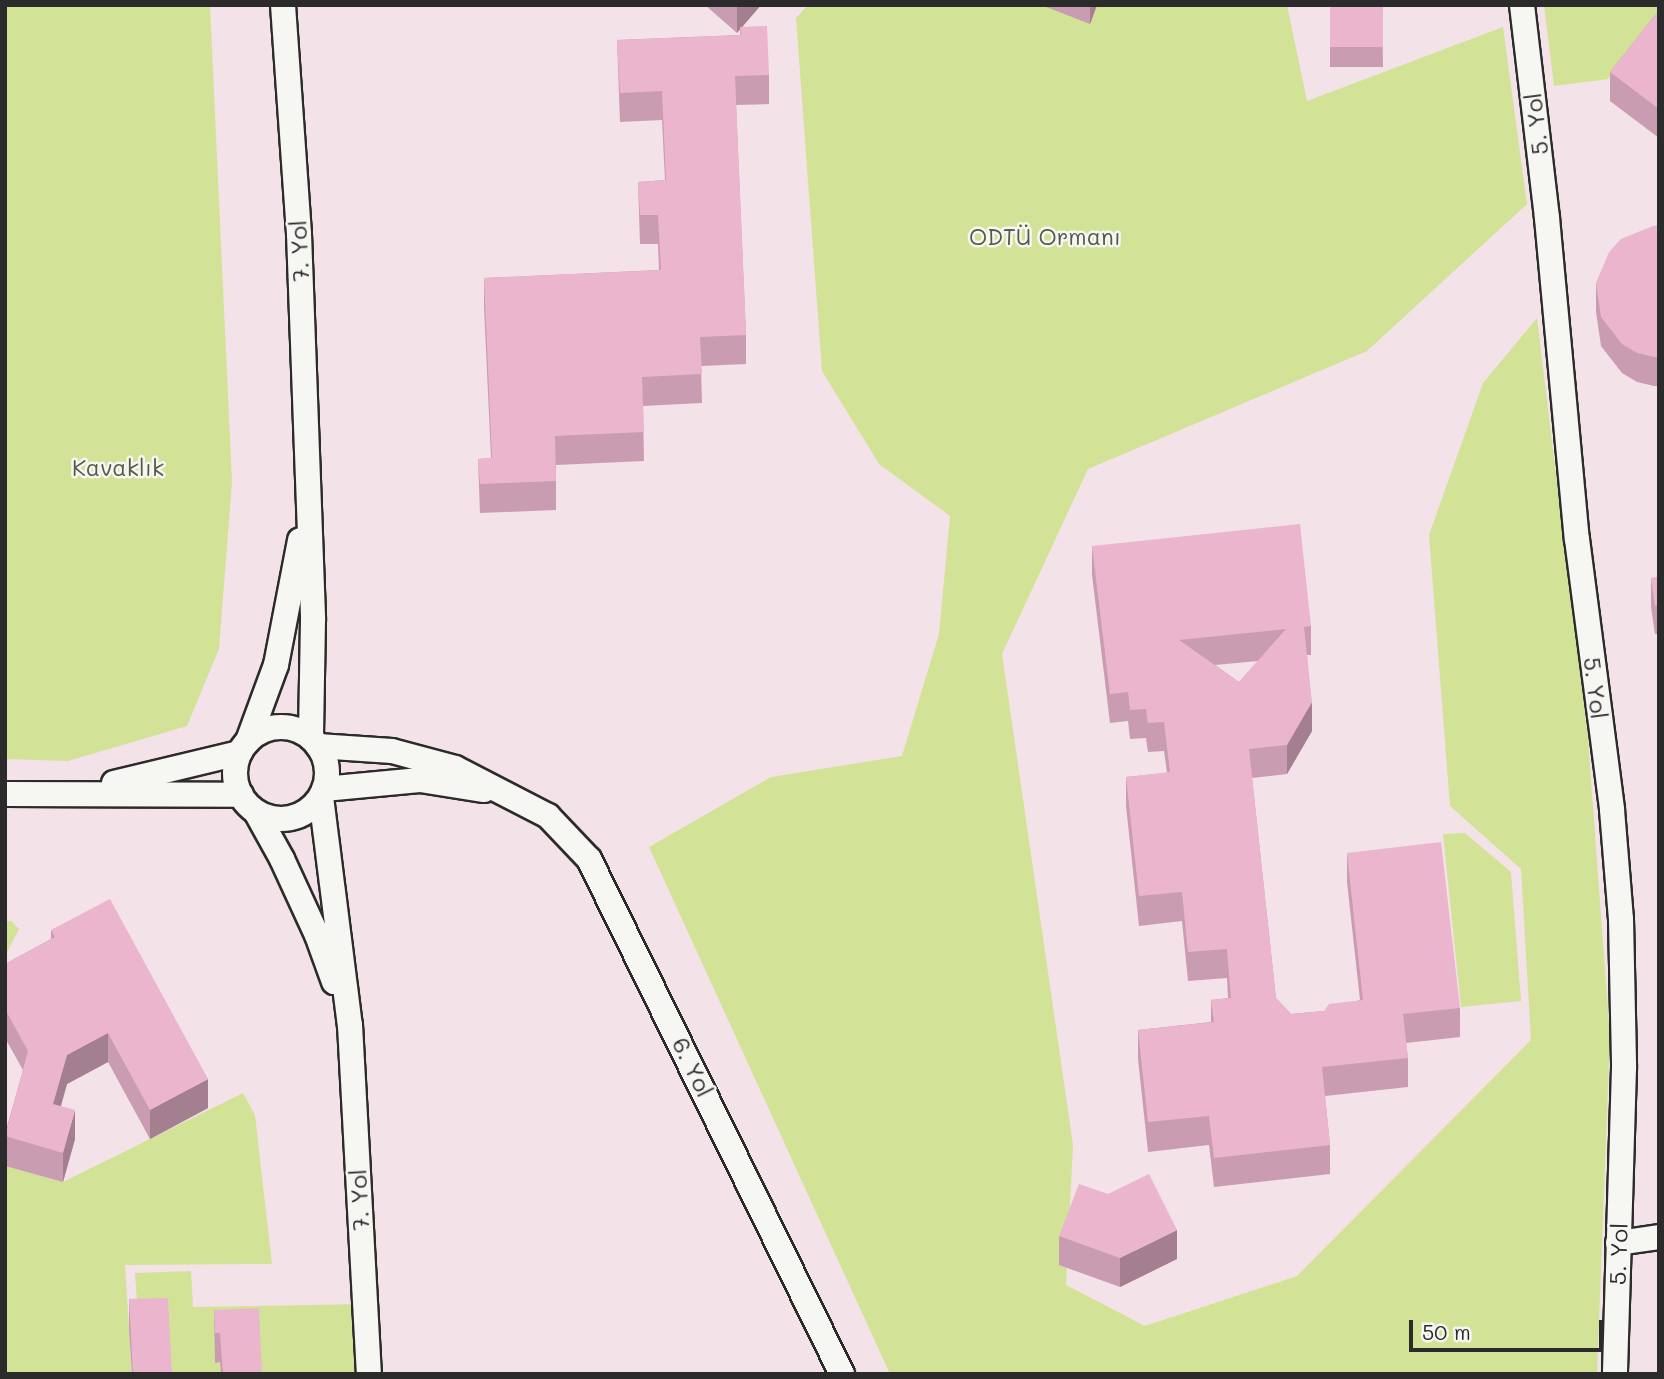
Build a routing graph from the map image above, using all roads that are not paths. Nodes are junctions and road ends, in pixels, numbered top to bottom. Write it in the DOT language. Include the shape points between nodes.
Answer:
graph roads {
  1 [pos="283,5"];
  2 [pos="1522,5"];
  3 [pos="309,498"];
  4 [pos="314,742"];
  5 [pos="244,747"];
  6 [pos="72,792"];
  7 [pos="323,793"];
  8 [pos="505,793"];
  9 [pos="5,794"];
  10 [pos="248,804"];
  11 [pos="350,1025"];
  12 [pos="1659,1237"];
  13 [pos="1618,1243"];
  14 [pos="369,1374"];
  15 [pos="842,1374"];
  16 [pos="1615,1374"];
  1 -- 3 [label="street, 7. Yol" via="299,234"];
  2 -- 13 [label="street, 5. Yol" via="1621,919 1624,1068"];
  3 -- 4 [label="street, 7. Yol"];
  3 -- 5 [label="street, 7. Yol" via="275,666"];
  4 -- 5 [label="street" via="288,727 274,727 260,732"];
  4 -- 7 [label="street, 7. Yol" via="328,768"];
  4 -- 8 [label="street, 6. Yol" via="392,751 455,768"];
  5 -- 6 [label="street"];
  5 -- 10 [label="street, 7. Yol" via="236,782"];
  6 -- 9 [label="street"];
  6 -- 10 [label="street"];
  7 -- 8 [label="street, 6. Yol" via="421,780"];
  7 -- 10 [label="street" via="312,808 292,818 270,818"];
  7 -- 11 [label="street, 7. Yol"];
  8 -- 15 [label="street, 6. Yol" via="548,816 589,859"];
  10 -- 11 [label="street, 7. Yol" via="282,859 317,935"];
  11 -- 14 [label="street, 7. Yol"];
  12 -- 13 [label="street"];
  13 -- 16 [label="street, 5. Yol"];
}
